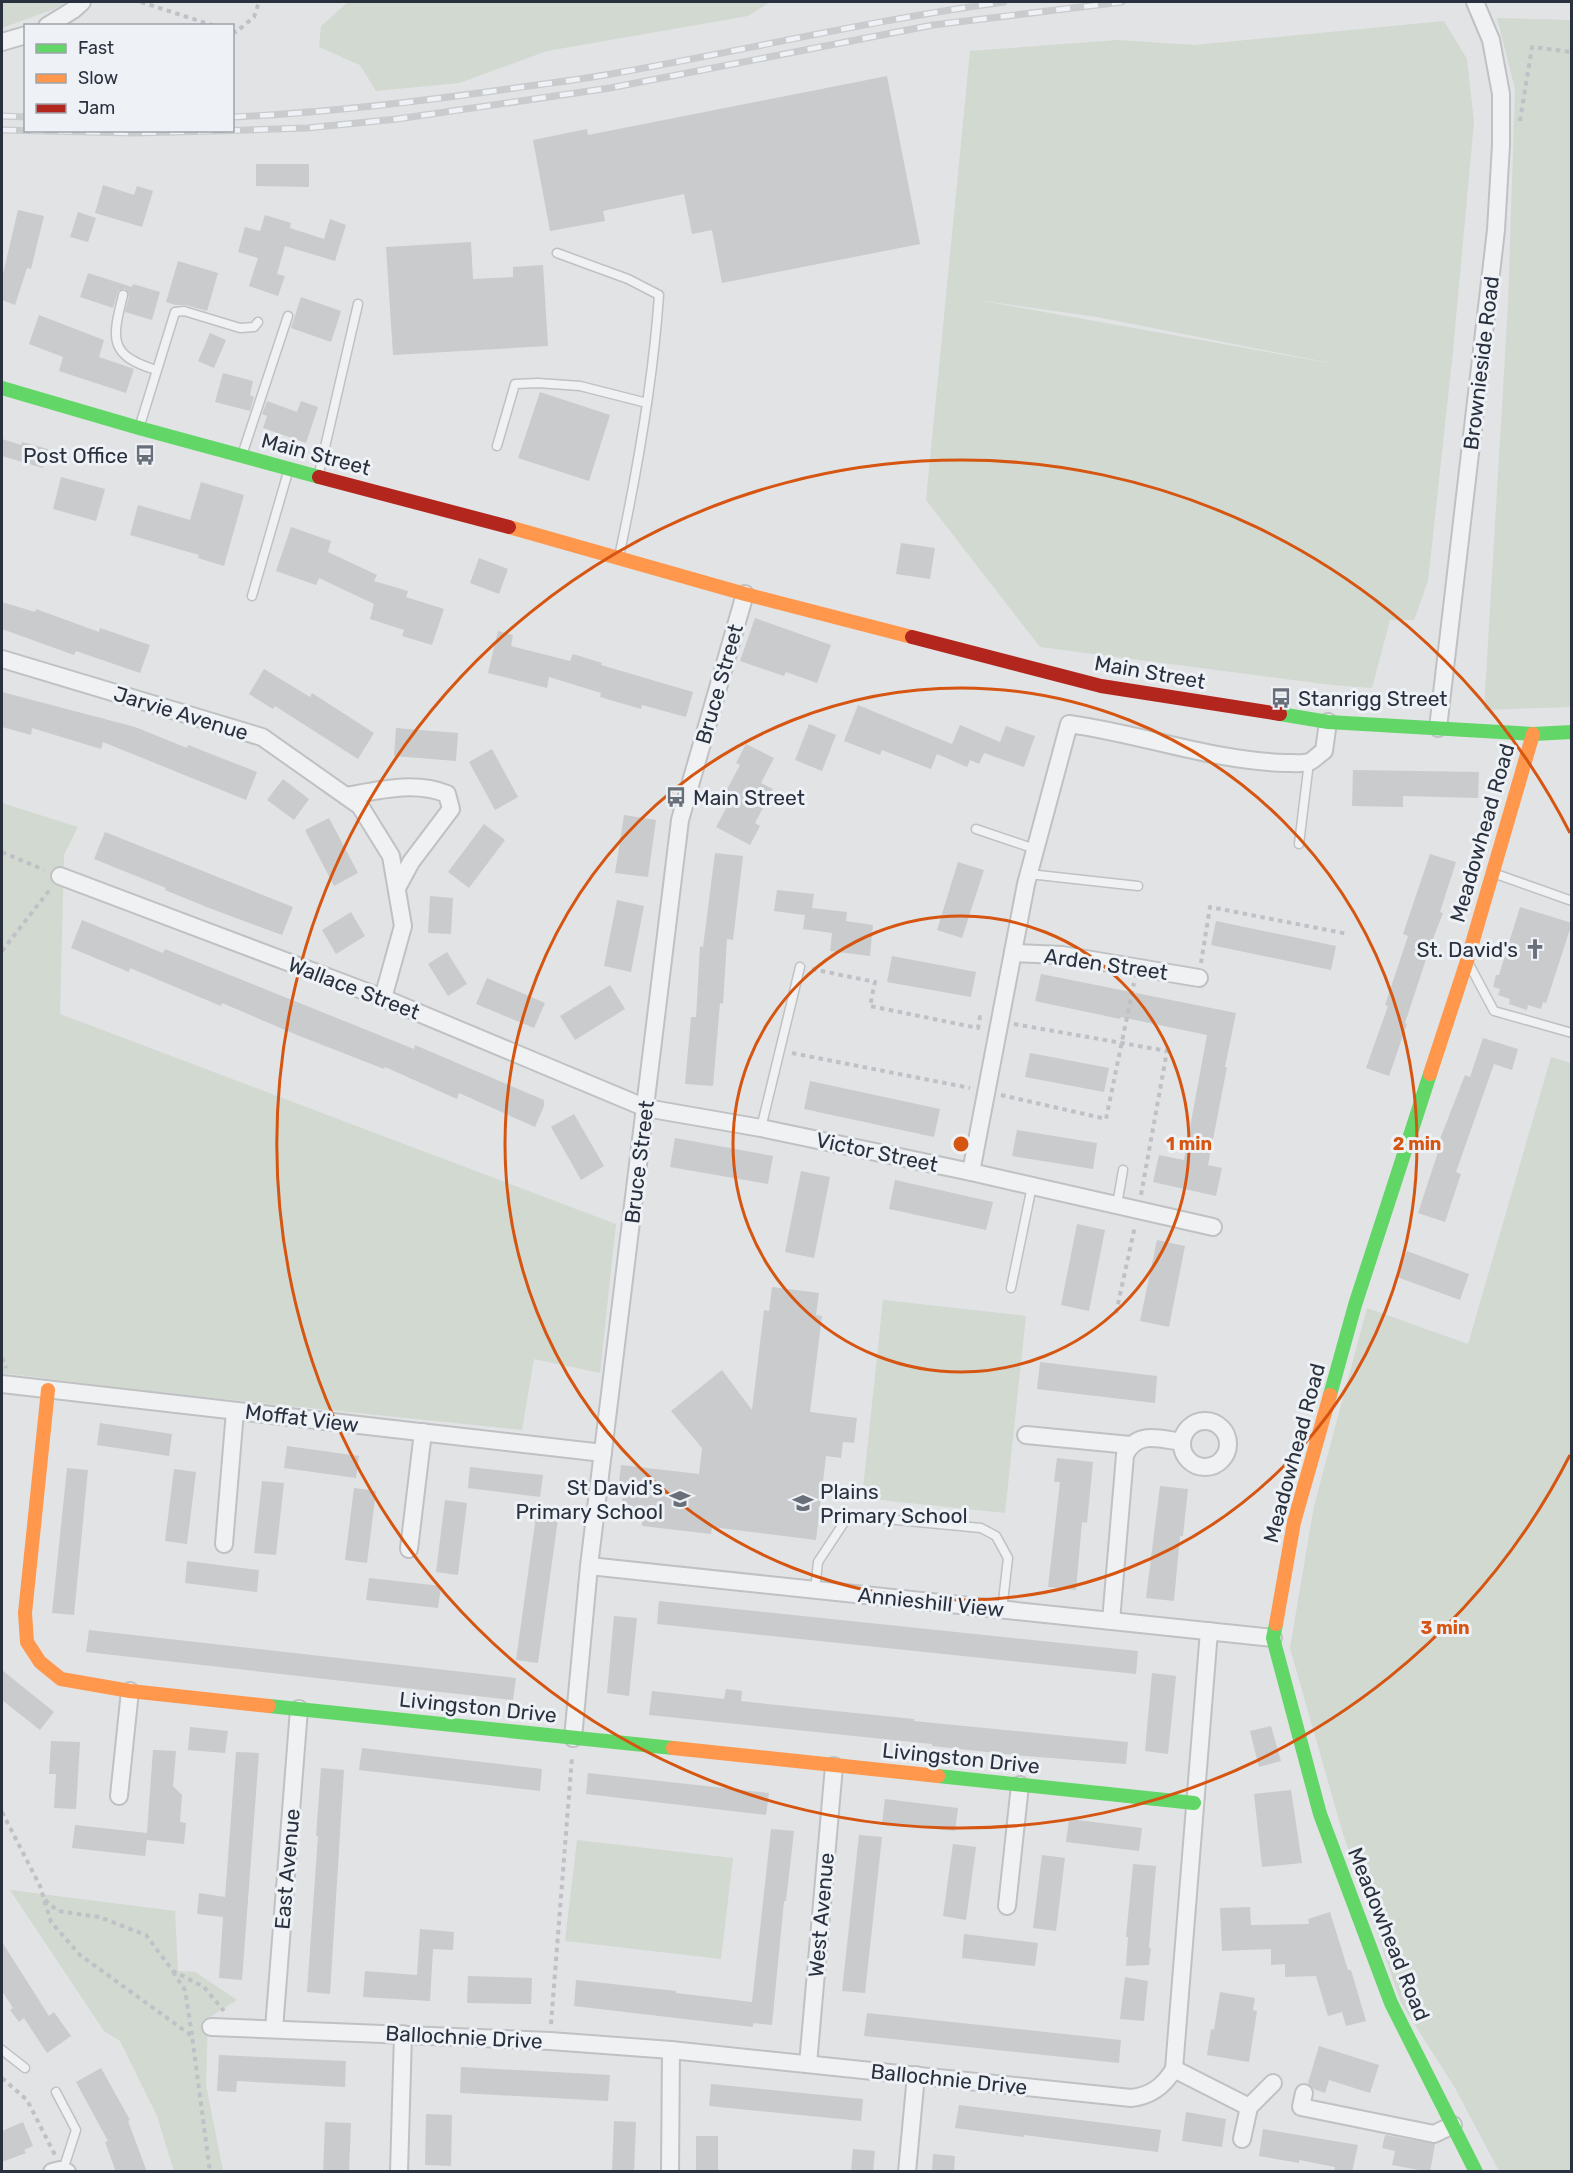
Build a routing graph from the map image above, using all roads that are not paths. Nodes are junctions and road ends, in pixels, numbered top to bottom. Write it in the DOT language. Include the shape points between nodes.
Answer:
graph roads {
  1 [pos="82,2"];
  2 [pos="1475,2"];
  3 [pos="50,24"];
  4 [pos="24,35"];
  5 [pos="2,42"];
  6 [pos="557,253"];
  7 [pos="123,295"];
  8 [pos="358,304"];
  9 [pos="288,316"];
  10 [pos="258,322"];
  11 [pos="156,370"];
  12 [pos="2,388"];
  13 [pos="647,403"];
  14 [pos="139,428"];
  15 [pos="497,446"];
  16 [pos="242,456"];
  17 [pos="290,467"];
  18 [pos="318,476"];
  19 [pos="619,557"];
  20 [pos="745,594"];
  21 [pos="252,596"];
  22 [pos="2,659"];
  23 [pos="1328,722"];
  24 [pos="1438,728"];
  25 [pos="1572,732"];
  26 [pos="1533,734"];
  27 [pos="1309,762"];
  28 [pos="346,796"];
  29 [pos="976,830"];
  30 [pos="1299,844"];
  31 [pos="1035,849"];
  32 [pos="1029,873"];
  33 [pos="1493,873"];
  34 [pos="60,876"];
  35 [pos="1138,886"];
  36 [pos="397,888"];
  37 [pos="1572,901"];
  38 [pos="1013,953"];
  39 [pos="1467,961"];
  40 [pos="800,967"];
  41 [pos="1199,978"];
  42 [pos="383,998"];
  43 [pos="1572,1033"];
  44 [pos="646,1108"];
  45 [pos="761,1128"];
  46 [pos="1123,1170"];
  47 [pos="971,1172"];
  48 [pos="1032,1186"];
  49 [pos="1117,1205"];
  50 [pos="1213,1227"];
  51 [pos="1011,1288"];
  52 [pos="2,1384"];
  53 [pos="48,1390"];
  54 [pos="235,1411"];
  55 [pos="423,1432"];
  56 [pos="1026,1435"];
  57 [pos="1182,1442"];
  58 [pos="1130,1445"];
  59 [pos="603,1453"];
  60 [pos="224,1544"];
  61 [pos="410,1549"];
  62 [pos="590,1566"];
  63 [pos="815,1590"];
  64 [pos="1002,1610"];
  65 [pos="1111,1621"];
  66 [pos="1209,1631"];
  67 [pos="1273,1638"];
  68 [pos="130,1691"];
  69 [pos="299,1709"];
  70 [pos="573,1738"];
  71 [pos="834,1766"];
  72 [pos="1020,1785"];
  73 [pos="119,1796"];
  74 [pos="1194,1803"];
  75 [pos="1007,1906"];
  76 [pos="211,2027"];
  77 [pos="274,2029"];
  78 [pos="403,2034"];
  79 [pos="2,2050"];
  80 [pos="671,2050"];
  81 [pos="808,2064"];
  82 [pos="25,2068"];
  83 [pos="1173,2069"];
  84 [pos="916,2075"];
  85 [pos="1273,2083"];
  86 [pos="56,2092"];
  87 [pos="1304,2093"];
  88 [pos="1249,2107"];
  89 [pos="1453,2125"];
  90 [pos="1242,2139"];
  91 [pos="61,2171"];
  92 [pos="399,2172"];
  93 [pos="670,2172"];
  94 [pos="907,2172"];
  95 [pos="1476,2172"];
  1 -- 3 [label="street"];
  2 -- 24 [label="street, Brownieside Road" via="1491,39 1501,94 1501,145 1496,230"];
  4 -- 5 [label="street"];
  6 -- 13 [label="lane" via="659,295"];
  7 -- 11 [label="lane" via="115,332 118,346 124,356"];
  8 -- 18 [label="lane"];
  9 -- 16 [label="lane"];
  10 -- 11 [label="lane" via="254,327 240,328 184,311 175,312"];
  11 -- 14 [label="lane"];
  12 -- 14 [label="street, Main Street"];
  13 -- 15 [label="lane" via="580,386 515,384"];
  13 -- 19 [label="lane"];
  14 -- 16 [label="street, Main Street"];
  16 -- 17 [label="street, Main Street"];
  17 -- 18 [label="street, Main Street"];
  17 -- 21 [label="lane"];
  18 -- 19 [label="street, Main Street"];
  19 -- 20 [label="street, Main Street"];
  20 -- 23 [label="street, Main Street" via="1101,686"];
  20 -- 44 [label="street, Bruce Street" via="680,820"];
  22 -- 28 [label="street, Jarvie Avenue" via="262,737"];
  23 -- 24 [label="street, Main Street"];
  23 -- 27 [label="street" via="1324,751"];
  24 -- 26 [label="street, Main Street"];
  25 -- 26 [label="street, Main Street"];
  26 -- 33 [label="street, Meadowhead Road"];
  27 -- 30 [label="lane"];
  27 -- 31 [label="street" via="1266,762 1220,755 1069,724"];
  28 -- 36 [label="street, Jarvie Avenue" via="360,806 391,856"];
  28 -- 36 [label="street" via="395,788 432,788 447,794 452,809 411,862"];
  29 -- 31 [label="lane"];
  31 -- 32 [label="street"];
  32 -- 35 [label="lane"];
  32 -- 38 [label="street"];
  33 -- 37 [label="lane"];
  33 -- 39 [label="street, Meadowhead Road"];
  34 -- 42 [label="street, Wallace Street"];
  36 -- 42 [label="street, Jarvie Avenue" via="403,926"];
  38 -- 41 [label="street, Arden Street" via="1062,955"];
  38 -- 47 [label="street"];
  39 -- 43 [label="lane" via="1494,1011"];
  39 -- 67 [label="street, Meadowhead Road" via="1355,1305 1294,1522"];
  40 -- 45 [label="lane"];
  42 -- 44 [label="street, Wallace Street"];
  44 -- 45 [label="street, Victor Street"];
  44 -- 59 [label="street, Bruce Street"];
  45 -- 47 [label="street, Victor Street"];
  46 -- 49 [label="lane"];
  47 -- 48 [label="street, Victor Street"];
  48 -- 49 [label="street, Victor Street"];
  48 -- 51 [label="lane"];
  49 -- 50 [label="street, Victor Street"];
  52 -- 53 [label="street, Moffat View"];
  53 -- 54 [label="street, Moffat View"];
  53 -- 68 [label="street, Livingston Drive" via="28,1576 27,1642 40,1662 61,1679"];
  54 -- 55 [label="street, Moffat View"];
  54 -- 60 [label="street"];
  55 -- 59 [label="street, Moffat View"];
  55 -- 61 [label="street"];
  56 -- 58 [label="street"];
  57 -- 58 [label="street" via="1144,1438"];
  58 -- 65 [label="street" via="1125,1455"];
  59 -- 62 [label="street, Bruce Street"];
  62 -- 63 [label="street, Annieshill View"];
  62 -- 70 [label="street, Bruce Street"];
  63 -- 64 [label="street, Annieshill View"];
  63 -- 64 [label="lane" via="818,1562 845,1521 854,1516 950,1524 981,1528 996,1536 1008,1558"];
  64 -- 65 [label="street, Annieshill View"];
  65 -- 66 [label="street, Annieshill View"];
  66 -- 67 [label="street, Annieshill View"];
  66 -- 74 [label="street"];
  67 -- 89 [label="street, Meadowhead Road" via="1320,1814 1391,2003"];
  68 -- 69 [label="street, Livingston Drive"];
  68 -- 73 [label="street"];
  69 -- 70 [label="street, Livingston Drive"];
  69 -- 77 [label="street, East Avenue"];
  70 -- 71 [label="street, Livingston Drive"];
  71 -- 72 [label="street, Livingston Drive"];
  71 -- 81 [label="street, West Avenue"];
  72 -- 74 [label="street, Livingston Drive"];
  72 -- 75 [label="street"];
  74 -- 83 [label="street"];
  76 -- 77 [label="street, Ballochnie Drive"];
  77 -- 78 [label="street, Ballochnie Drive"];
  78 -- 80 [label="street, Ballochnie Drive"];
  78 -- 92 [label="street"];
  79 -- 82 [label="lane"];
  80 -- 81 [label="street, Ballochnie Drive"];
  80 -- 93 [label="street"];
  81 -- 84 [label="street, Ballochnie Drive"];
  83 -- 84 [label="street, Ballochnie Drive" via="1157,2090 1131,2098"];
  83 -- 88 [label="street"];
  84 -- 94 [label="street"];
  85 -- 88 [label="street"];
  86 -- 91 [label="lane" via="76,2130"];
  87 -- 89 [label="street" via="1301,2107 1434,2134"];
  88 -- 90 [label="street"];
  89 -- 95 [label="street, Meadowhead Road"];
}
